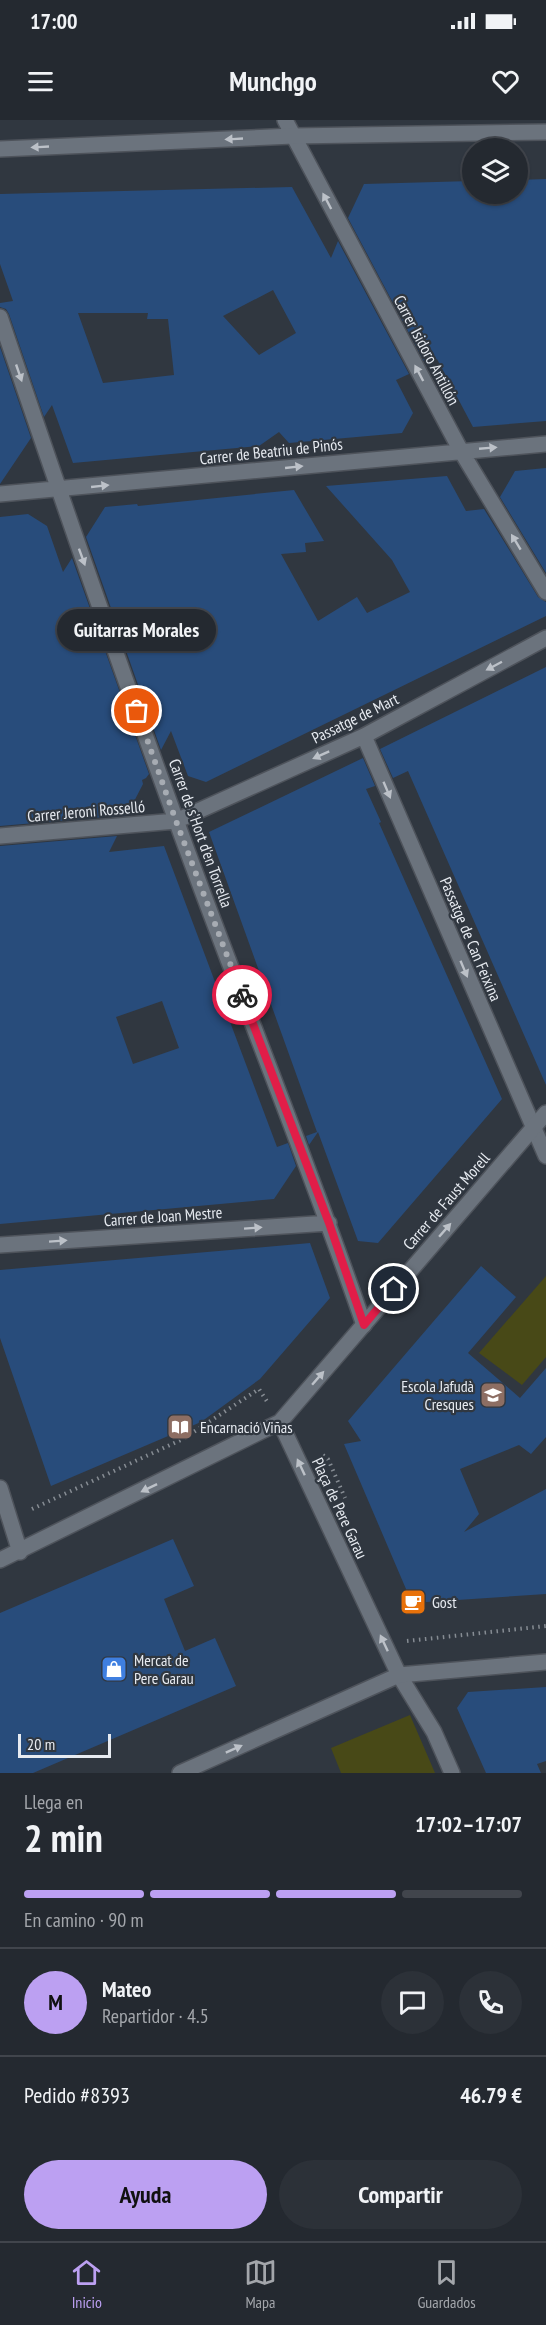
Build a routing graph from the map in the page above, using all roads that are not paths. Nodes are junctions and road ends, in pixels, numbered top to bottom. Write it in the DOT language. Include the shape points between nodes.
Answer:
graph roads {
  1 [pos="285,120"];
  2 [pos="546,132"];
  3 [pos="293,136"];
  4 [pos="0,149"];
  5 [pos="0,317"];
  6 [pos="546,444"];
  7 [pos="461,451"];
  8 [pos="59,490"];
  9 [pos="0,495"];
  10 [pos="546,592"];
  11 [pos="546,638"];
  12 [pos="364,736"];
  13 [pos="176,821"];
  14 [pos="0,836"];
  15 [pos="546,1113"];
  16 [pos="533,1128"];
  17 [pos="546,1156"];
  18 [pos="329,1223"];
  19 [pos="0,1245"];
  20 [pos="364,1325"];
  21 [pos="280,1422"];
  22 [pos="0,1488"];
  23 [pos="20,1552"];
  24 [pos="0,1560"];
  25 [pos="546,1662"];
  26 [pos="399,1675"];
  27 [pos="180,1773"];
  28 [pos="452,1773"];
  1 -- 3 [label="street, Carrer Isidoro Antillón"];
  2 -- 3 [label="street"];
  3 -- 4 [label="street, one-way"];
  7 -- 3 [label="street, Carrer Isidoro Antillón, one-way"];
  5 -- 8 [label="street, Carrer de s'Hort d'en Torrella, one-way"];
  7 -- 6 [label="street, Carrer de Beatriu de Pinós, one-way"];
  8 -- 7 [label="street, Carrer de Beatriu de Pinós, one-way"];
  10 -- 7 [label="street, Carrer Isidoro Antillón, one-way"];
  8 -- 9 [label="street, Carrer de Beatriu de Pinós"];
  8 -- 13 [label="street, Carrer de s'Hort d'en Torrella, one-way"];
  11 -- 12 [label="street, Passatge de Mart, one-way"];
  12 -- 13 [label="street, Passatge de Mart, one-way"];
  12 -- 16 [label="street, Passatge de Can Feixina, one-way"];
  13 -- 14 [label="street, Carrer Jeroni Rosselló"];
  13 -- 18 [label="street, Carrer de s'Hort d'en Torrella"];
  15 -- 16 [label="street, Carrer de Faust Morell"];
  16 -- 17 [label="street, Passatge de Can Feixina"];
  20 -- 16 [label="street, Carrer de Faust Morell, one-way"];
  19 -- 18 [label="street, Carrer de Joan Mestre, one-way"];
  18 -- 20 [label="street, Carrer de s'Hort d'en Torrella"];
  21 -- 20 [label="street, Carrer de Faust Morell, one-way"];
  21 -- 23 [label="street, one-way"];
  26 -- 21 [label="street, Plaça de Pere Garau, one-way"];
  22 -- 23 [label="street"];
  23 -- 24 [label="street"];
  25 -- 26 [label="street"];
  27 -- 26 [label="street, one-way"];
  26 -- 28 [label="street, Plaça de Pere Garau" via="434,1732"];
}
